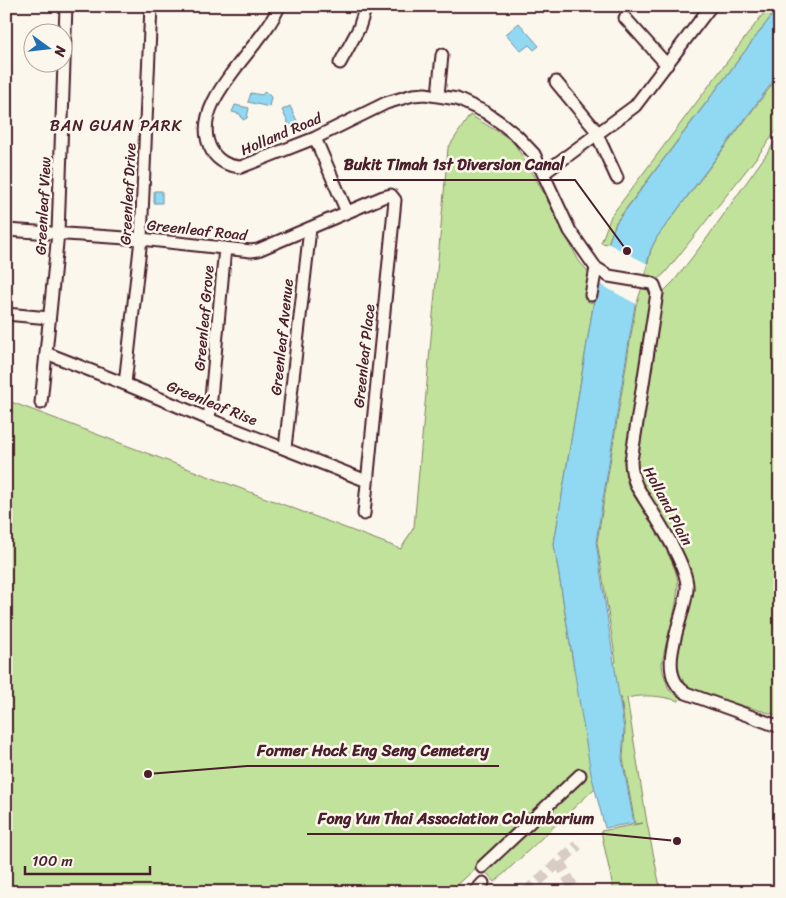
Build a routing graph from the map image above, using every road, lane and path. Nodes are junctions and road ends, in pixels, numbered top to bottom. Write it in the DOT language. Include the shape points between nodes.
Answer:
graph roads {
  1 [pos="66,6"];
  2 [pos="151,6"];
  3 [pos="278,6"];
  4 [pos="366,6"];
  5 [pos="710,6"];
  6 [pos="625,18"];
  7 [pos="442,55"];
  8 [pos="340,63"];
  9 [pos="667,65"];
  10 [pos="556,82"];
  11 [pos="438,95"];
  12 [pos="597,134"];
  13 [pos="314,138"];
  14 [pos="544,173"];
  15 [pos="617,178"];
  16 [pos="395,200"];
  17 [pos="347,212"];
  18 [pos="310,229"];
  19 [pos="6,230"];
  20 [pos="58,233"];
  21 [pos="141,239"];
  22 [pos="225,248"];
  23 [pos="597,269"];
  24 [pos="591,295"];
  25 [pos="6,314"];
  26 [pos="49,318"];
  27 [pos="46,353"];
  28 [pos="126,384"];
  29 [pos="41,402"];
  30 [pos="209,420"];
  31 [pos="285,448"];
  32 [pos="367,481"];
  33 [pos="364,514"];
  34 [pos="780,727"];
  35 [pos="580,775"];
  36 [pos="482,867"];
  1 -- 20 [label="street, Greenleaf View"];
  2 -- 21 [label="street, Greenleaf Drive"];
  3 -- 13 [label="street, Holland Road" via="268,28 235,68 213,102 207,128 209,145 224,163 241,167"];
  4 -- 8 [label="street" via="359,28"];
  5 -- 9 [label="street"];
  6 -- 9 [label="street"];
  7 -- 11 [label="street"];
  9 -- 12 [label="street" via="635,106"];
  10 -- 12 [label="street"];
  11 -- 13 [label="street, Holland Road" via="413,95 386,103"];
  11 -- 14 [label="street, Holland Road" via="465,103 501,122 534,154"];
  12 -- 14 [label="street"];
  12 -- 15 [label="street"];
  13 -- 17 [label="street"];
  14 -- 23 [label="street, Holland Road" via="570,231"];
  16 -- 17 [label="street, Greenleaf Road" via="388,195"];
  16 -- 32 [label="street, Greenleaf Place"];
  17 -- 18 [label="street, Greenleaf Road"];
  18 -- 22 [label="street, Greenleaf Road" via="258,250"];
  18 -- 31 [label="street, Greenleaf Avenue"];
  19 -- 20 [label="street, Greenleaf Road"];
  20 -- 21 [label="street, Greenleaf Road"];
  20 -- 26 [label="street, Greenleaf View"];
  21 -- 22 [label="street, Greenleaf Road"];
  21 -- 28 [label="street, Greenleaf Drive"];
  22 -- 30 [label="street, Greenleaf Grove"];
  23 -- 24 [label="street"];
  23 -- 34 [label="street, Holland Plain" via="609,276 654,285 657,290 631,470 637,487 686,573 687,590 671,661 672,675 677,686 686,693"];
  25 -- 26 [label="street"];
  26 -- 27 [label="street, Greenleaf View"];
  27 -- 28 [label="street, Greenleaf Rise"];
  27 -- 29 [label="street, Greenleaf View"];
  28 -- 30 [label="street, Greenleaf Rise"];
  30 -- 31 [label="street, Greenleaf Rise"];
  31 -- 32 [label="street, Greenleaf Rise"];
  32 -- 33 [label="street, Greenleaf Place"];
  35 -- 36 [label="street"];
}
